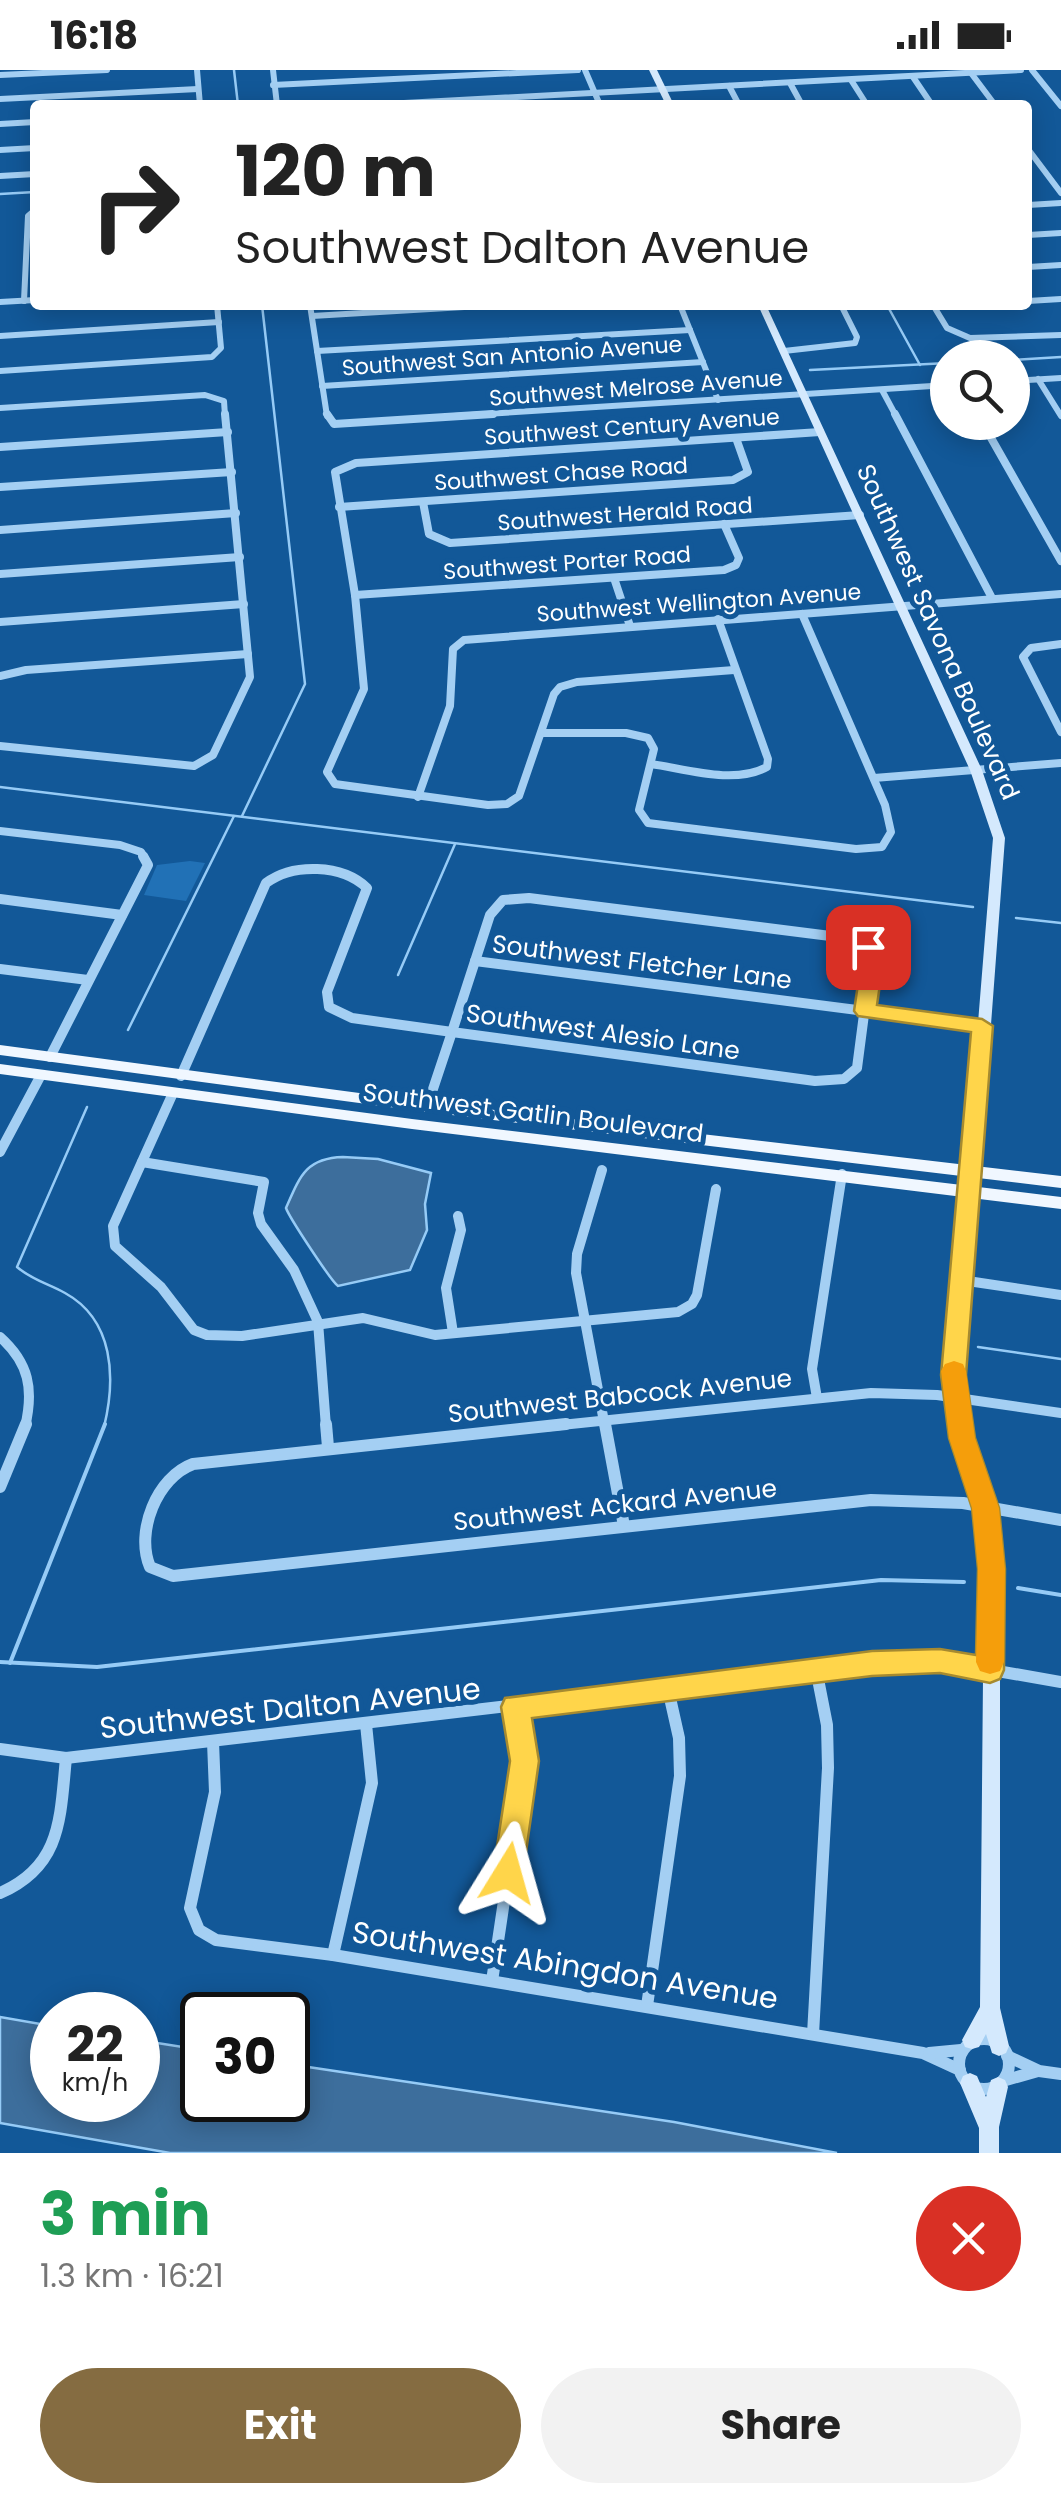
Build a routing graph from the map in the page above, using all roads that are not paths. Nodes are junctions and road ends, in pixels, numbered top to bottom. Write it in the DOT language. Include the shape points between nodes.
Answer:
graph roads {
  1 [pos="108,70"];
  2 [pos="197,70"];
  3 [pos="272,70"];
  4 [pos="578,70"];
  5 [pos="586,70"];
  6 [pos="653,70"];
  7 [pos="1021,70"];
  8 [pos="1032,70"];
  9 [pos="970,73"];
  10 [pos="0,75"];
  11 [pos="913,77"];
  12 [pos="852,80"];
  13 [pos="790,83"];
  14 [pos="273,86"];
  15 [pos="729,86"];
  16 [pos="198,89"];
  17 [pos="663,90"];
  18 [pos="596,94"];
  19 [pos="0,100"];
  20 [pos="199,100"];
  21 [pos="276,100"];
  22 [pos="472,100"];
  23 [pos="598,100"];
  24 [pos="668,100"];
  25 [pos="736,100"];
  26 [pos="799,100"];
  27 [pos="864,100"];
  28 [pos="929,100"];
  29 [pos="991,100"];
  30 [pos="1061,106"];
  31 [pos="30,122"];
  32 [pos="0,124"];
  33 [pos="30,148"];
  34 [pos="0,150"];
  35 [pos="1032,153"];
  36 [pos="30,174"];
  37 [pos="0,176"];
  38 [pos="1061,193"];
  39 [pos="1061,203"];
  40 [pos="1032,205"];
  41 [pos="1061,234"];
  42 [pos="1032,236"];
  43 [pos="30,243"];
  44 [pos="1061,266"];
  45 [pos="30,268"];
  46 [pos="1032,268"];
  47 [pos="25,269"];
  48 [pos="1061,299"];
  49 [pos="30,300"];
  50 [pos="24,301"];
  51 [pos="1032,301"];
  52 [pos="0,302"];
  53 [pos="217,310"];
  54 [pos="311,310"];
  55 [pos="413,310"];
  56 [pos="682,310"];
  57 [pos="764,310"];
  58 [pos="844,310"];
  59 [pos="936,310"];
  60 [pos="312,316"];
  61 [pos="218,322"];
  62 [pos="690,330"];
  63 [pos="1061,334"];
  64 [pos="0,336"];
  65 [pos="317,350"];
  66 [pos="784,351"];
  67 [pos="703,362"];
  68 [pos="0,371"];
  69 [pos="1061,378"];
  70 [pos="1030,380"];
  71 [pos="1038,380"];
  72 [pos="322,386"];
  73 [pos="930,386"];
  74 [pos="882,390"];
  75 [pos="802,394"];
  76 [pos="718,400"];
  77 [pos="0,408"];
  78 [pos="1061,417"];
  79 [pos="228,432"];
  80 [pos="820,432"];
  81 [pos="736,438"];
  82 [pos="992,440"];
  83 [pos="0,446"];
  84 [pos="232,472"];
  85 [pos="0,487"];
  86 [pos="423,502"];
  87 [pos="339,507"];
  88 [pos="236,513"];
  89 [pos="860,515"];
  90 [pos="724,524"];
  91 [pos="0,530"];
  92 [pos="240,558"];
  93 [pos="1061,561"];
  94 [pos="0,574"];
  95 [pos="614,578"];
  96 [pos="1061,594"];
  97 [pos="355,595"];
  98 [pos="992,598"];
  99 [pos="244,604"];
  100 [pos="900,606"];
  101 [pos="802,614"];
  102 [pos="718,620"];
  103 [pos="0,622"];
  104 [pos="630,626"];
  105 [pos="1061,644"];
  106 [pos="248,654"];
  107 [pos="734,670"];
  108 [pos="0,676"];
  109 [pos="1061,732"];
  110 [pos="542,733"];
  111 [pos="0,746"];
  112 [pos="1061,763"];
  113 [pos="651,764"];
  114 [pos="976,770"];
  115 [pos="874,778"];
  116 [pos="418,796"];
  117 [pos="0,831"];
  118 [pos="0,899"];
  119 [pos="122,915"];
  120 [pos="475,962"];
  121 [pos="0,969"];
  122 [pos="88,980"];
  123 [pos="865,1011"];
  124 [pos="982,1026"];
  125 [pos="450,1032"];
  126 [pos="0,1048"];
  127 [pos="50,1057"];
  128 [pos="0,1067"];
  129 [pos="146,1071"];
  130 [pos="41,1075"];
  131 [pos="180,1076"];
  132 [pos="172,1093"];
  133 [pos="427,1108"];
  134 [pos="2,1146"];
  135 [pos="142,1162"];
  136 [pos="602,1170"];
  137 [pos="973,1171"];
  138 [pos="842,1174"];
  139 [pos="1061,1182"];
  140 [pos="716,1189"];
  141 [pos="966,1190"];
  142 [pos="1061,1203"];
  143 [pos="458,1216"];
  144 [pos="961,1280"];
  145 [pos="1061,1295"];
  146 [pos="586,1320"];
  147 [pos="318,1322"];
  148 [pos="453,1334"];
  149 [pos="0,1337"];
  150 [pos="817,1398"];
  151 [pos="954,1398"];
  152 [pos="1061,1414"];
  153 [pos="608,1421"];
  154 [pos="328,1447"];
  155 [pos="0,1487"];
  156 [pos="986,1508"];
  157 [pos="1061,1520"];
  158 [pos="624,1526"];
  159 [pos="173,1576"];
  160 [pos="816,1669"];
  161 [pos="990,1670"];
  162 [pos="1061,1682"];
  163 [pos="668,1689"];
  164 [pos="516,1707"];
  165 [pos="366,1724"];
  166 [pos="213,1742"];
  167 [pos="0,1749"];
  168 [pos="66,1758"];
  169 [pos="0,1893"];
  170 [pos="333,1954"];
  171 [pos="492,1981"];
  172 [pos="647,2006"];
  173 [pos="990,2008"];
  174 [pos="813,2034"];
  175 [pos="966,2045"];
  176 [pos="1004,2051"];
  177 [pos="923,2053"];
  178 [pos="1038,2071"];
  179 [pos="1061,2074"];
  180 [pos="965,2076"];
  181 [pos="1002,2084"];
  182 [pos="989,2127"];
  183 [pos="989,2153"];
  1 -- 10 [label="street"];
  2 -- 16 [label="street"];
  3 -- 14 [label="street"];
  4 -- 14 [label="street"];
  5 -- 18 [label="street"];
  6 -- 17 [label="street"];
  7 -- 9 [label="street"];
  8 -- 30 [label="street"];
  9 -- 11 [label="street"];
  9 -- 29 [label="street"];
  11 -- 12 [label="street"];
  11 -- 28 [label="street"];
  12 -- 13 [label="street"];
  12 -- 27 [label="street"];
  13 -- 15 [label="street"];
  13 -- 26 [label="street"];
  14 -- 21 [label="street"];
  15 -- 17 [label="street"];
  15 -- 25 [label="street"];
  16 -- 19 [label="street"];
  16 -- 20 [label="street"];
  17 -- 18 [label="street"];
  17 -- 24 [label="street"];
  18 -- 22 [label="street"];
  18 -- 23 [label="street"];
  31 -- 32 [label="street"];
  33 -- 34 [label="street"];
  35 -- 38 [label="street"];
  36 -- 37 [label="street"];
  39 -- 40 [label="street"];
  41 -- 42 [label="street"];
  43 -- 47 [label="street"];
  44 -- 46 [label="street"];
  45 -- 47 [label="street"];
  47 -- 50 [label="street"];
  48 -- 51 [label="street"];
  49 -- 50 [label="street"];
  50 -- 52 [label="street"];
  53 -- 61 [label="street"];
  54 -- 60 [label="street"];
  55 -- 60 [label="street"];
  56 -- 62 [label="street"];
  57 -- 66 [label="street, Southwest Savona Boulevard"];
  58 -- 66 [label="street" via="856,343"];
  59 -- 63 [label="street" via="947,328 970,338"];
  60 -- 65 [label="street"];
  61 -- 64 [label="street"];
  61 -- 68 [label="street" via="218,354"];
  62 -- 65 [label="street"];
  62 -- 67 [label="street"];
  65 -- 72 [label="street"];
  66 -- 75 [label="street, Southwest Savona Boulevard"];
  67 -- 72 [label="street, Southwest San Antonio Avenue"];
  67 -- 76 [label="street"];
  69 -- 71 [label="street"];
  70 -- 71 [label="street"];
  71 -- 78 [label="street"];
  72 -- 76 [label="street, Southwest Melrose Avenue" via="328,420 354,424"];
  73 -- 74 [label="street, Southwest Melrose Avenue"];
  74 -- 75 [label="street, Southwest Melrose Avenue"];
  74 -- 98 [label="street"];
  75 -- 76 [label="street, Southwest Melrose Avenue"];
  75 -- 80 [label="street, Southwest Savona Boulevard"];
  77 -- 79 [label="street" via="206,395 226,404"];
  79 -- 83 [label="street"];
  79 -- 84 [label="street"];
  80 -- 81 [label="street, Southwest Century Avenue"];
  80 -- 89 [label="street, Southwest Savona Boulevard"];
  81 -- 86 [label="street, Southwest Chase Road" via="748,472 738,479"];
  81 -- 87 [label="street, Southwest Century Avenue" via="341,467 334,475"];
  82 -- 93 [label="street"];
  84 -- 85 [label="street"];
  84 -- 88 [label="street"];
  86 -- 87 [label="street, Southwest Chase Road"];
  86 -- 90 [label="street, Southwest Herald Road" via="429,534 450,543"];
  87 -- 97 [label="street"];
  88 -- 91 [label="street"];
  88 -- 92 [label="street"];
  89 -- 90 [label="street, Southwest Herald Road"];
  89 -- 100 [label="street, Southwest Savona Boulevard"];
  90 -- 95 [label="street, Southwest Porter Road" via="739,558 732,567"];
  92 -- 94 [label="street"];
  92 -- 99 [label="street"];
  95 -- 97 [label="street, Southwest Porter Road"];
  95 -- 104 [label="street"];
  96 -- 98 [label="street, Southwest Wellington Avenue"];
  97 -- 116 [label="street" via="364,689 327,776 346,788"];
  98 -- 100 [label="street, Southwest Wellington Avenue"];
  99 -- 103 [label="street"];
  99 -- 106 [label="street"];
  100 -- 101 [label="street, Southwest Wellington Avenue"];
  100 -- 114 [label="street, Southwest Savona Boulevard"];
  101 -- 102 [label="street, Southwest Wellington Avenue"];
  101 -- 115 [label="street"];
  102 -- 104 [label="street, Southwest Wellington Avenue"];
  102 -- 107 [label="street"];
  104 -- 116 [label="street, Southwest Wellington Avenue" via="460,641 453,649 452,709"];
  105 -- 109 [label="street" via="1028,650 1024,660"];
  106 -- 108 [label="street"];
  106 -- 111 [label="street" via="248,687 213,755 194,766"];
  107 -- 110 [label="street" via="577,682 556,690"];
  107 -- 113 [label="street" via="768,759 765,770 744,775"];
  110 -- 113 [label="street" via="644,735 653,744"];
  110 -- 116 [label="street" via="519,796 496,805"];
  112 -- 114 [label="street"];
  113 -- 115 [label="street" via="639,810 656,825 866,850 890,837"];
  114 -- 115 [label="street"];
  114 -- 124 [label="street, Southwest Savona Boulevard" via="999,838"];
  117 -- 119 [label="street" via="141,852 148,865"];
  118 -- 119 [label="street"];
  119 -- 122 [label="street"];
  120 -- 123 [label="street, Southwest Fletcher Lane"];
  120 -- 123 [label="street" via="492,909 502,900 529,898 860,941 873,957"];
  120 -- 125 [label="street"];
  121 -- 122 [label="street"];
  122 -- 127 [label="street"];
  123 -- 124 [label="street, Southwest Fletcher Lane"];
  123 -- 125 [label="street, Southwest Alesio Lane" via="857,1068 848,1078 815,1081"];
  124 -- 137 [label="street, Southwest Savona Boulevard"];
  125 -- 131 [label="street, Southwest Alesio Lane" via="352,1018 329,1007 327,992 368,888 359,878 292,869 266,883"];
  125 -- 133 [label="street"];
  126 -- 127 [label="main road, Southwest Gatlin Boulevard"];
  127 -- 128 [label="main road" via="32,1068"];
  127 -- 129 [label="main road, Southwest Gatlin Boulevard"];
  128 -- 130 [label="main road, Southwest Gatlin Boulevard"];
  129 -- 130 [label="main road" via="60,1066"];
  129 -- 131 [label="main road, Southwest Gatlin Boulevard"];
  130 -- 132 [label="main road, Southwest Gatlin Boulevard"];
  130 -- 134 [label="street"];
  131 -- 133 [label="main road, Southwest Gatlin Boulevard"];
  132 -- 135 [label="street"];
  132 -- 138 [label="main road, Southwest Gatlin Boulevard"];
  133 -- 137 [label="main road, Southwest Gatlin Boulevard"];
  135 -- 147 [label="street" via="264,1182 260,1224 294,1270"];
  135 -- 147 [label="street" via="113,1226 115,1246 161,1287 194,1330 242,1336"];
  136 -- 146 [label="street" via="577,1254"];
  137 -- 139 [label="main road, Southwest Gatlin Boulevard"];
  137 -- 141 [label="street, Southwest Savona Boulevard"];
  138 -- 141 [label="main road, Southwest Gatlin Boulevard"];
  138 -- 150 [label="street" via="812,1368"];
  140 -- 146 [label="street" via="692,1304 670,1313"];
  141 -- 142 [label="main road, Southwest Gatlin Boulevard"];
  141 -- 144 [label="street, Southwest Savona Boulevard"];
  143 -- 148 [label="street" via="461,1230 446,1288"];
  144 -- 145 [label="street"];
  144 -- 151 [label="street, Southwest Savona Boulevard"];
  146 -- 148 [label="street"];
  146 -- 153 [label="street"];
  147 -- 148 [label="street" via="363,1318"];
  147 -- 154 [label="street"];
  149 -- 155 [label="street" via="14,1346 31,1376 33,1407"];
  150 -- 151 [label="street, Southwest Babcock Avenue"];
  150 -- 153 [label="street, Southwest Babcock Avenue"];
  151 -- 152 [label="street, Southwest Babcock Avenue"];
  151 -- 156 [label="street, Southwest Savona Boulevard"];
  153 -- 154 [label="street, Southwest Babcock Avenue"];
  153 -- 158 [label="street"];
  154 -- 159 [label="street, Southwest Babcock Avenue" via="184,1466 168,1480 143,1546 150,1567"];
  156 -- 157 [label="street, Southwest Ackard Avenue"];
  156 -- 158 [label="street, Southwest Ackard Avenue" via="894,1498"];
  156 -- 161 [label="street, Southwest Savona Boulevard"];
  158 -- 159 [label="street, Southwest Ackard Avenue"];
  160 -- 161 [label="street, Southwest Dalton Avenue" via="940,1661"];
  160 -- 163 [label="street, Southwest Dalton Avenue"];
  160 -- 174 [label="street" via="828,1768"];
  161 -- 162 [label="street, Southwest Dalton Avenue"];
  161 -- 173 [label="street, Southwest Savona Boulevard"];
  163 -- 164 [label="street, Southwest Dalton Avenue"];
  163 -- 172 [label="street" via="680,1776"];
  164 -- 165 [label="street, Southwest Dalton Avenue"];
  164 -- 171 [label="street" via="524,1761"];
  165 -- 166 [label="street, Southwest Dalton Avenue"];
  165 -- 170 [label="street" via="372,1783"];
  166 -- 168 [label="street, Southwest Dalton Avenue"];
  166 -- 170 [label="street, Southwest Abingdon Avenue" via="216,1792 190,1908 199,1930 216,1940"];
  167 -- 168 [label="street, Southwest Dalton Avenue"];
  168 -- 169 [label="street" via="56,1840 41,1869 21,1887"];
  170 -- 171 [label="street, Southwest Abingdon Avenue"];
  171 -- 172 [label="street, Southwest Abingdon Avenue"];
  172 -- 174 [label="street, Southwest Abingdon Avenue"];
  173 -- 175 [label="street, Southwest Savona Boulevard"];
  173 -- 176 [label="street, Southwest Savona Boulevard"];
  174 -- 177 [label="street, Southwest Abingdon Avenue"];
  175 -- 176 [label="street" via="986,2039"];
  175 -- 177 [label="street, Southwest Abingdon Avenue"];
  175 -- 180 [label="street"];
  176 -- 178 [label="street"];
  176 -- 181 [label="street" via="1010,2069"];
  177 -- 180 [label="street, Southwest Abingdon Avenue"];
  178 -- 179 [label="street"];
  178 -- 181 [label="street"];
  180 -- 181 [label="street" via="984,2088"];
  180 -- 182 [label="street"];
  181 -- 182 [label="street"];
  182 -- 183 [label="street"];
}
